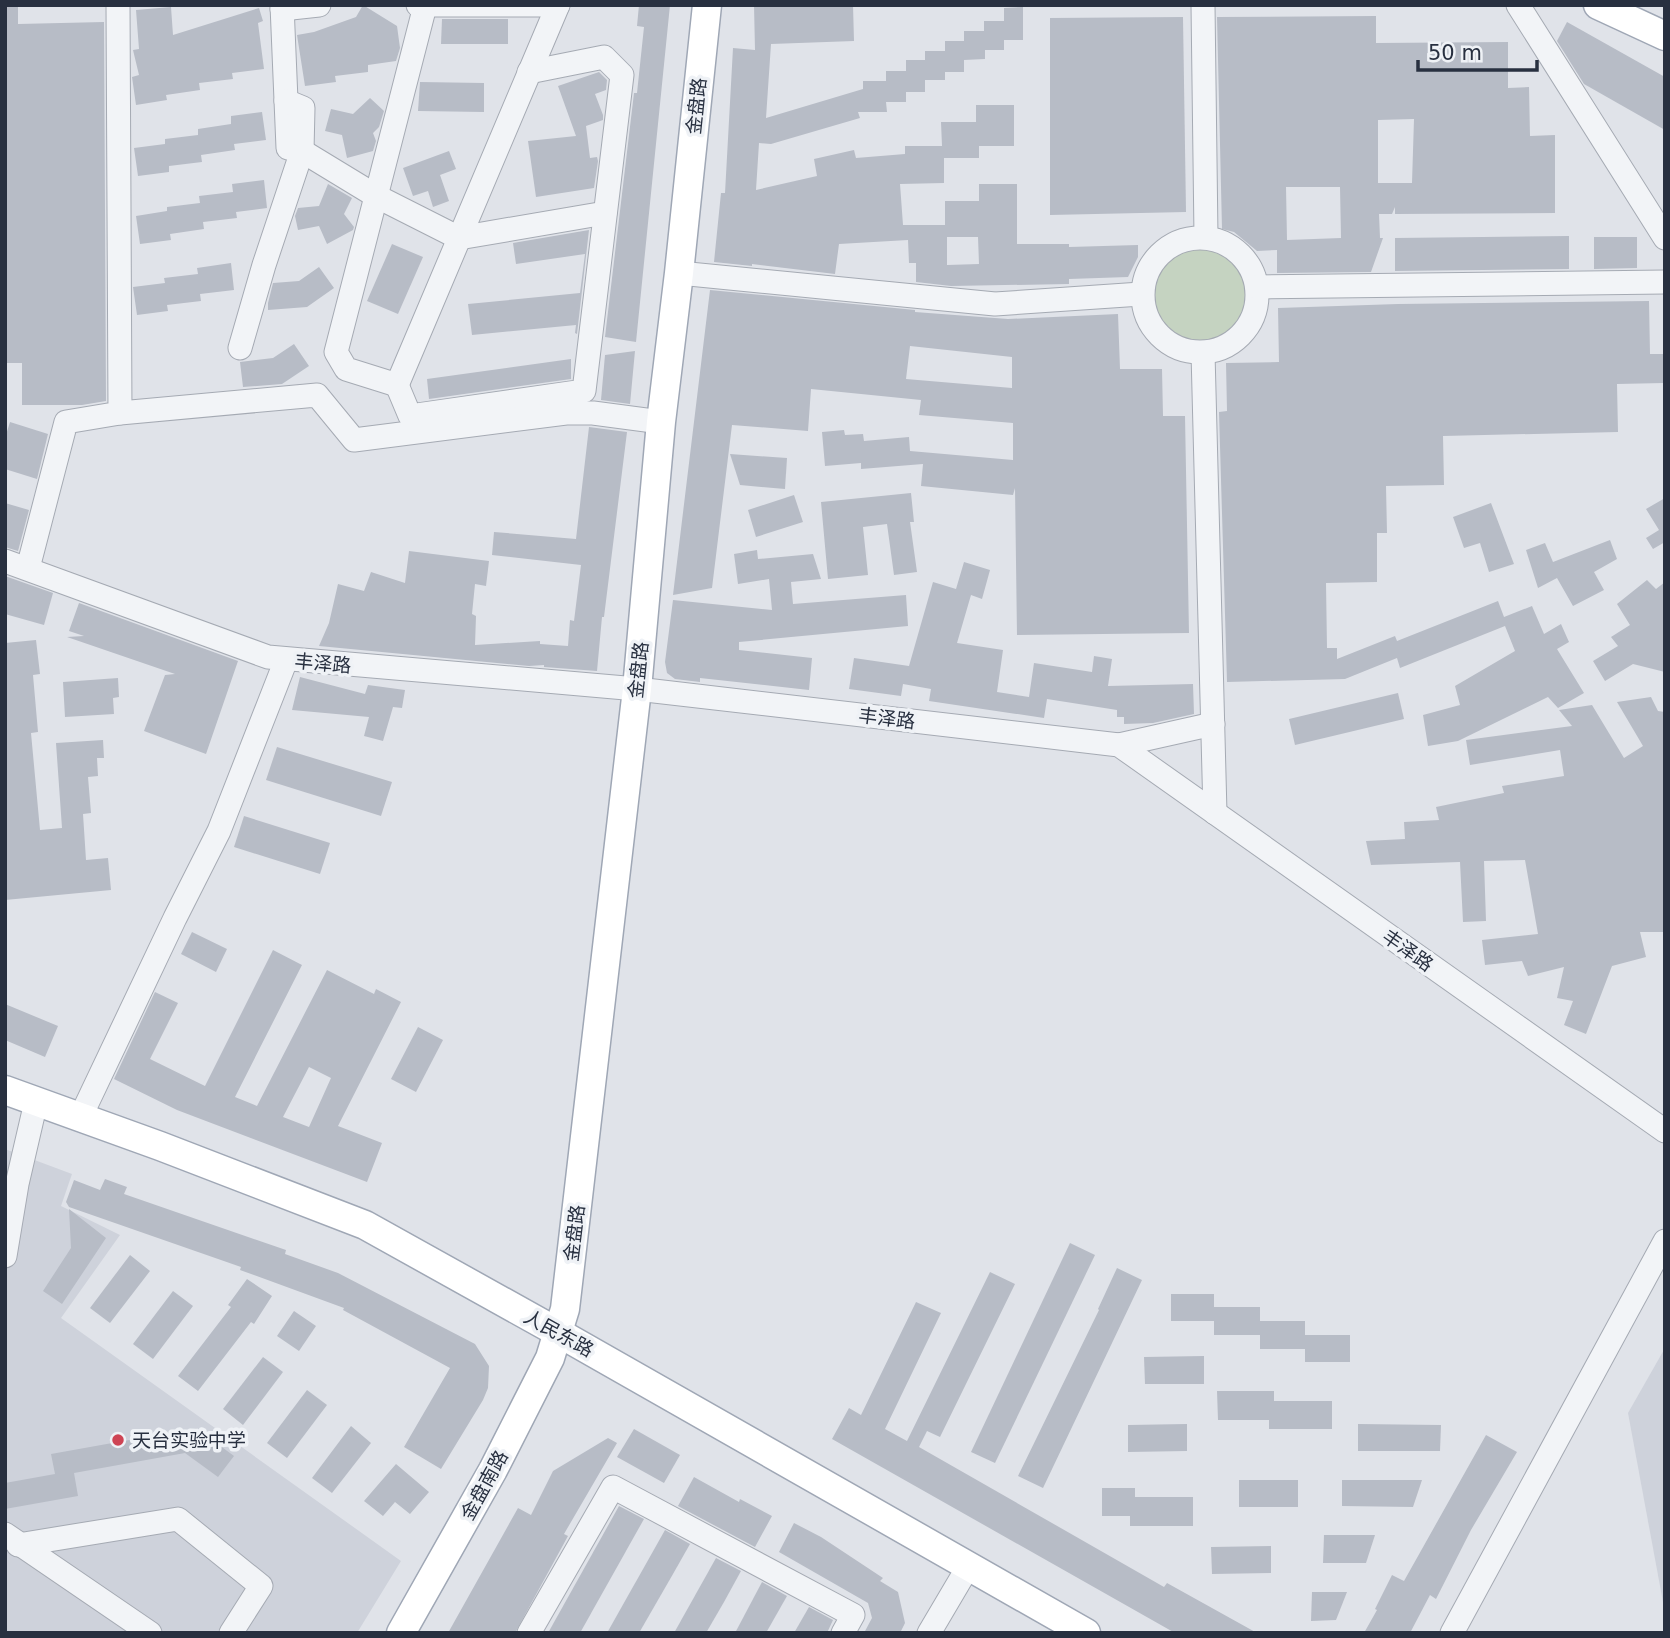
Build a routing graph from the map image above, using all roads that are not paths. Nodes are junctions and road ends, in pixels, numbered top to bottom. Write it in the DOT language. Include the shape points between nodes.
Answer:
graph roads {
  1 [pos="118,5"];
  2 [pos="318,5"];
  3 [pos="558,5"];
  4 [pos="707,5"];
  5 [pos="1203,5"];
  6 [pos="1518,5"];
  7 [pos="1598,5"];
  8 [pos="422,6"];
  9 [pos="282,7"];
  10 [pos="1665,36"];
  11 [pos="529,72"];
  12 [pos="302,152"];
  13 [pos="376,197"];
  14 [pos="605,213"];
  15 [pos="1206,237"];
  16 [pos="459,238"];
  17 [pos="1665,238"];
  18 [pos="679,273"];
  19 [pos="1665,282"];
  20 [pos="1257,288"];
  21 [pos="1141,294"];
  22 [pos="240,348"];
  23 [pos="1203,353"];
  24 [pos="397,385"];
  25 [pos="120,413"];
  26 [pos="661,422"];
  27 [pos="5,561"];
  28 [pos="28,568"];
  29 [pos="286,660"];
  30 [pos="636,689"];
  31 [pos="1213,724"];
  32 [pos="1119,745"];
  33 [pos="1215,813"];
  34 [pos="5,1090"];
  35 [pos="36,1102"];
  36 [pos="80,1118"];
  37 [pos="1665,1131"];
  38 [pos="11,1182"];
  39 [pos="1665,1241"];
  40 [pos="5,1256"];
  41 [pos="559,1332"];
  42 [pos="12,1539"];
  43 [pos="968,1567"];
  44 [pos="150,1633"];
  45 [pos="231,1633"];
  46 [pos="401,1633"];
  47 [pos="529,1633"];
  48 [pos="843,1633"];
  49 [pos="929,1633"];
  50 [pos="1086,1633"];
  51 [pos="1452,1633"];
  1 -- 25 [label="street"];
  2 -- 9 [label="street"];
  3 -- 8 [label="street"];
  3 -- 11 [label="street"];
  4 -- 18 [label="main road, 金盘路"];
  5 -- 15 [label="street"];
  6 -- 17 [label="street"];
  7 -- 10 [label="main road"];
  8 -- 13 [label="street"];
  9 -- 12 [label="street" via="288,148"];
  11 -- 14 [label="street" via="604,57 622,75"];
  11 -- 16 [label="street"];
  12 -- 13 [label="street"];
  12 -- 22 [label="street"];
  13 -- 16 [label="street"];
  13 -- 24 [label="street" via="337,352 346,369"];
  14 -- 16 [label="street"];
  14 -- 24 [label="street" via="584,391 410,415"];
  15 -- 20 [label="street" via="1240,254 1252,269"];
  15 -- 21 [label="street" via="1169,246 1154,258"];
  16 -- 24 [label="street"];
  18 -- 21 [label="street" via="995,304"];
  18 -- 26 [label="main road, 金盘路"];
  19 -- 20 [label="street"];
  20 -- 23 [label="street" via="1250,324 1221,349"];
  21 -- 23 [label="street" via="1153,330 1184,351"];
  23 -- 31 [label="street"];
  25 -- 26 [label="street" via="317,395 354,440 566,413"];
  25 -- 28 [label="street" via="66,422"];
  26 -- 30 [label="main road, 金盘路"];
  27 -- 28 [label="street, 丰泽路"];
  28 -- 29 [label="street, 丰泽路"];
  29 -- 30 [label="street, 丰泽路"];
  29 -- 36 [label="street" via="219,831"];
  30 -- 32 [label="street, 丰泽路"];
  30 -- 41 [label="main road, 金盘路"];
  31 -- 32 [label="street"];
  31 -- 33 [label="street"];
  32 -- 33 [label="street, 丰泽路"];
  33 -- 37 [label="street, 丰泽路"];
  34 -- 35 [label="main road, 人民东路"];
  35 -- 36 [label="main road, 人民东路"];
  35 -- 38 [label="street"];
  36 -- 41 [label="main road, 人民东路" via="365,1225"];
  38 -- 40 [label="street"];
  39 -- 51 [label="street"];
  41 -- 43 [label="main road, 人民东路"];
  41 -- 46 [label="main road, 金盘南路" via="493,1470"];
  42 -- 44 [label="street"];
  42 -- 45 [label="street" via="178,1519 261,1586"];
  43 -- 49 [label="street"];
  43 -- 50 [label="main road, 人民东路"];
  47 -- 48 [label="street" via="613,1487 853,1615"];
}
